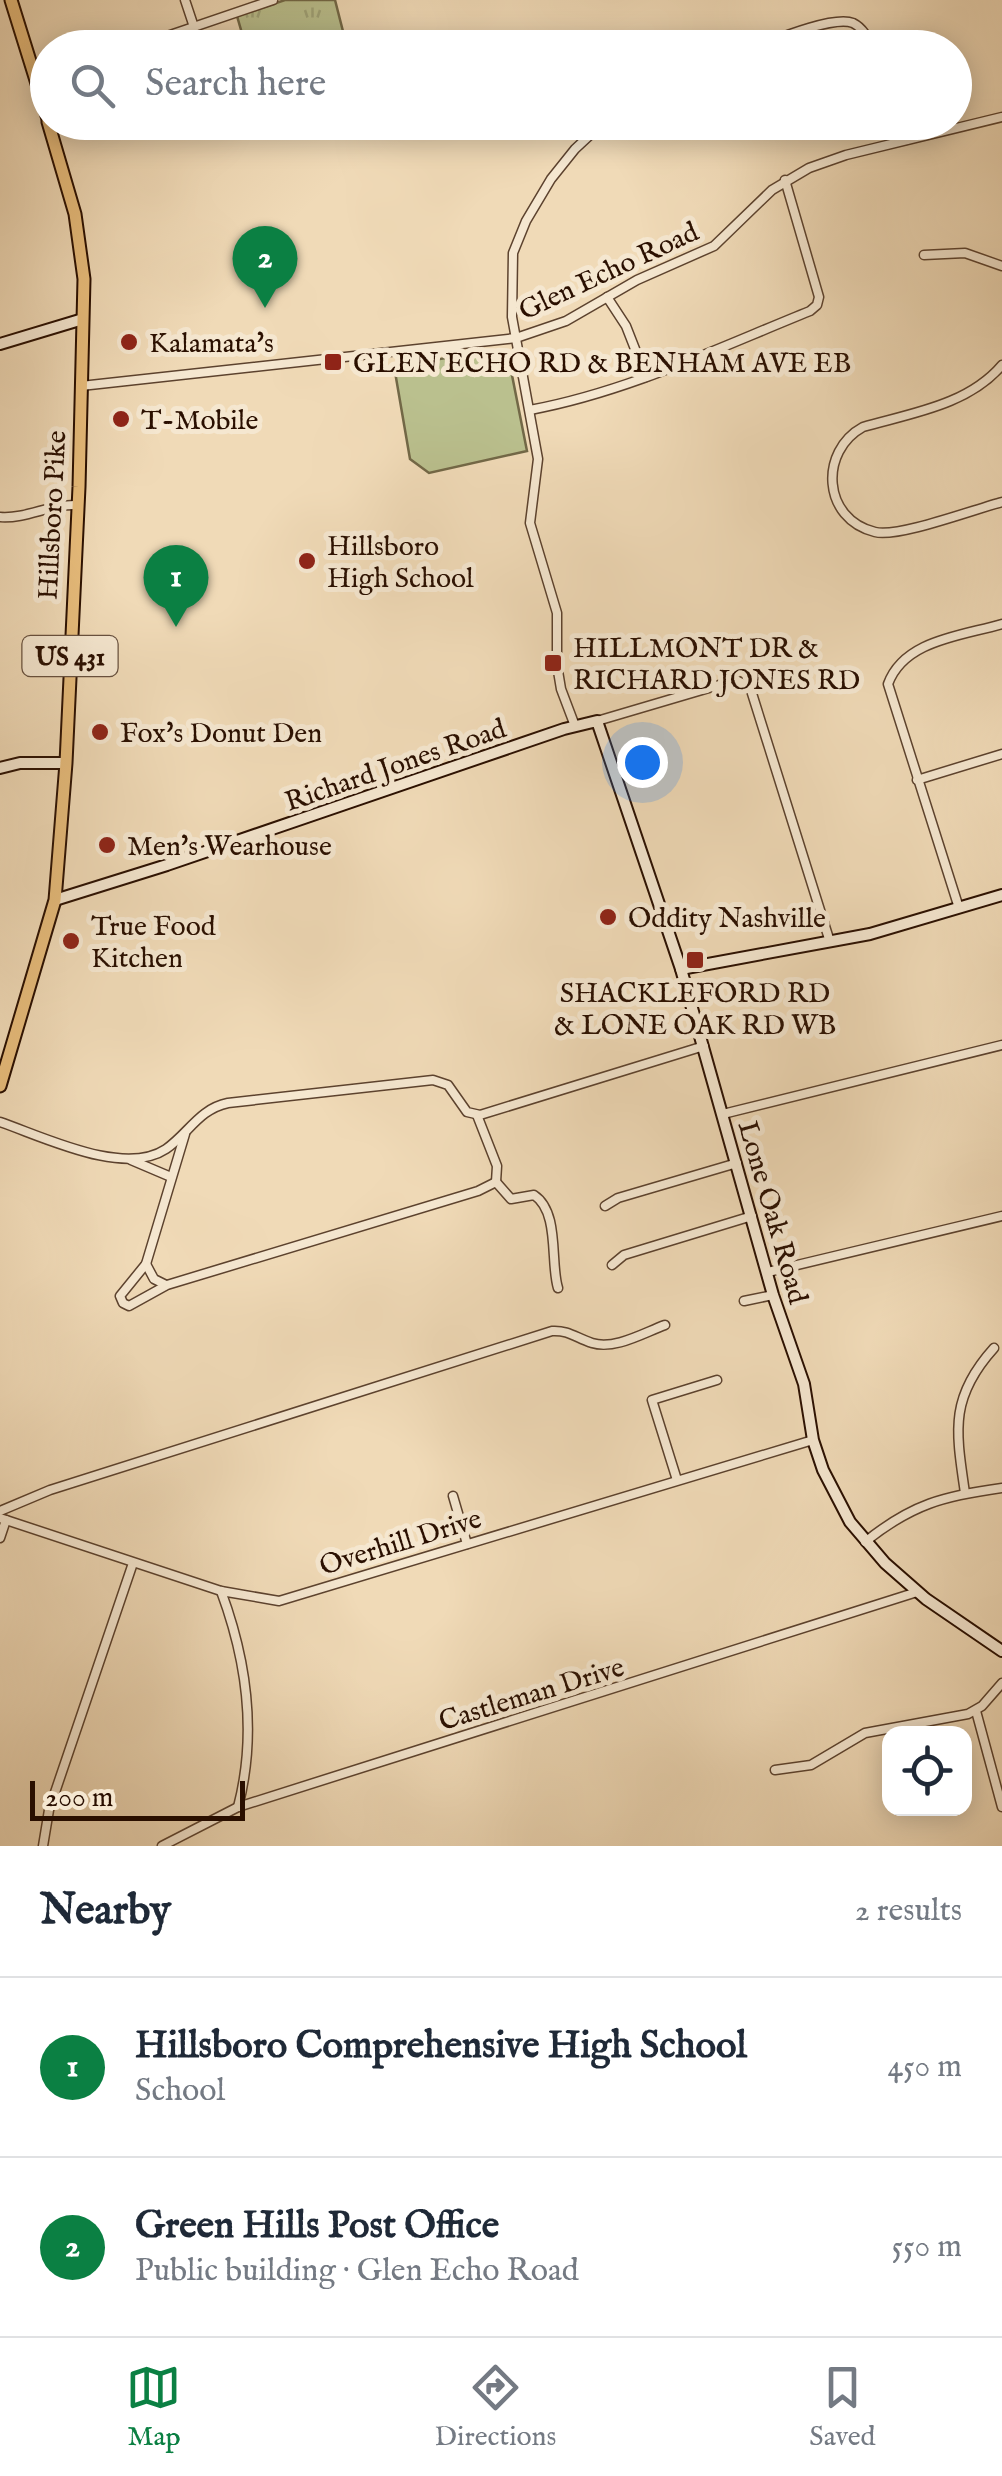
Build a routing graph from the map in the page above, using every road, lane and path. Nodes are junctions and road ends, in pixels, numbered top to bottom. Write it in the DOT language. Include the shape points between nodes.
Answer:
graph roads {
  1 [pos="11,0"];
  2 [pos="185,0"];
  3 [pos="273,0"];
  4 [pos="194,27"];
  5 [pos="185,30"];
  6 [pos="808,30"];
  7 [pos="860,30"];
  8 [pos="30,48"];
  9 [pos="1002,118"];
  10 [pos="972,125"];
  11 [pos="54,140"];
  12 [pos="585,140"];
  13 [pos="906,140"];
  14 [pos="784,180"];
  15 [pos="924,255"];
  16 [pos="1002,266"];
  17 [pos="607,296"];
  18 [pos="84,319"];
  19 [pos="516,338"];
  20 [pos="0,344"];
  21 [pos="1002,365"];
  22 [pos="646,377"];
  23 [pos="82,386"];
  24 [pos="530,410"];
  25 [pos="1002,502"];
  26 [pos="76,505"];
  27 [pos="0,517"];
  28 [pos="1002,624"];
  29 [pos="597,721"];
  30 [pos="575,726"];
  31 [pos="1002,754"];
  32 [pos="66,763"];
  33 [pos="0,768"];
  34 [pos="918,780"];
  35 [pos="1002,895"];
  36 [pos="55,900"];
  37 [pos="959,908"];
  38 [pos="830,942"];
  39 [pos="682,968"];
  40 [pos="1002,1045"];
  41 [pos="704,1046"];
  42 [pos="0,1086"];
  43 [pos="723,1114"];
  44 [pos="477,1115"];
  45 [pos="0,1122"];
  46 [pos="186,1131"];
  47 [pos="131,1160"];
  48 [pos="737,1163"];
  49 [pos="171,1177"];
  50 [pos="496,1182"];
  51 [pos="606,1206"];
  52 [pos="752,1216"];
  53 [pos="1002,1216"];
  54 [pos="146,1264"];
  55 [pos="612,1265"];
  56 [pos="768,1272"];
  57 [pos="167,1284"];
  58 [pos="558,1288"];
  59 [pos="773,1295"];
  60 [pos="744,1301"];
  61 [pos="664,1325"];
  62 [pos="994,1348"];
  63 [pos="717,1380"];
  64 [pos="812,1440"];
  65 [pos="676,1480"];
  66 [pos="1002,1488"];
  67 [pos="965,1493"];
  68 [pos="453,1496"];
  69 [pos="2,1516"];
  70 [pos="0,1538"];
  71 [pos="866,1542"];
  72 [pos="467,1544"];
  73 [pos="132,1563"];
  74 [pos="221,1591"];
  75 [pos="917,1592"];
  76 [pos="1002,1651"];
  77 [pos="1002,1683"];
  78 [pos="976,1710"];
  79 [pos="774,1770"];
  80 [pos="238,1807"];
  81 [pos="1002,1807"];
  82 [pos="42,1846"];
  83 [pos="162,1846"];
  1 -- 8 [label="main road, Hillsboro Pike / US 431"];
  2 -- 4 [label="street"];
  3 -- 4 [label="street"];
  4 -- 5 [label="street"];
  6 -- 7 [label="street" via="845,21"];
  9 -- 10 [label="street, Glen Echo Road"];
  11 -- 18 [label="main road, Hillsboro Pike / US 431" via="75,214"];
  12 -- 19 [label="street" via="551,179 512,252"];
  13 -- 14 [label="street, Glen Echo Road"];
  14 -- 17 [label="street, Glen Echo Road" via="714,246"];
  14 -- 22 [label="street" via="817,305"];
  15 -- 16 [label="street" via="966,253"];
  17 -- 19 [label="street, Glen Echo Road" via="566,321"];
  17 -- 22 [label="street"];
  18 -- 20 [label="street"];
  18 -- 23 [label="main road, Hillsboro Pike / US 431"];
  19 -- 23 [label="street, Glen Echo Road"];
  19 -- 24 [label="street"];
  21 -- 25 [label="street" via="987,383 960,397 849,434 830,481 852,522 876,533"];
  22 -- 24 [label="street" via="577,402"];
  23 -- 26 [label="main road, Hillsboro Pike / US 431"];
  24 -- 30 [label="street" via="538,459 530,523 557,614 556,665"];
  26 -- 27 [label="street"];
  26 -- 32 [label="main road, Hillsboro Pike / US 431"];
  28 -- 34 [label="street" via="922,647 894,667 888,684"];
  29 -- 30 [label="street, Richard Jones Road"];
  29 -- 38 [label="street, Richard Jones Road" via="736,680 750,688"];
  29 -- 39 [label="street, Lone Oak Road"];
  30 -- 36 [label="street, Richard Jones Road"];
  31 -- 34 [label="street"];
  32 -- 33 [label="street"];
  32 -- 36 [label="main road, Hillsboro Pike / US 431"];
  34 -- 37 [label="street"];
  35 -- 37 [label="street"];
  36 -- 42 [label="main road, Hillsboro Pike / US 431"];
  37 -- 38 [label="street"];
  38 -- 39 [label="street"];
  39 -- 41 [label="street, Lone Oak Road"];
  40 -- 43 [label="street"];
  41 -- 43 [label="street, Lone Oak Road"];
  41 -- 44 [label="street"];
  43 -- 48 [label="street, Lone Oak Road"];
  44 -- 46 [label="street" via="465,1110 446,1083 429,1080 220,1104"];
  44 -- 50 [label="street" via="497,1166"];
  45 -- 47 [label="street"];
  46 -- 47 [label="street" via="163,1151"];
  46 -- 49 [label="street"];
  47 -- 49 [label="street"];
  48 -- 51 [label="street"];
  48 -- 52 [label="street, Lone Oak Road"];
  49 -- 54 [label="street"];
  50 -- 57 [label="street"];
  50 -- 58 [label="street" via="512,1199 534,1195 543,1202"];
  52 -- 55 [label="street" via="624,1255"];
  52 -- 56 [label="street, Lone Oak Road"];
  53 -- 56 [label="street"];
  54 -- 57 [label="street" via="154,1279"];
  54 -- 57 [label="street" via="122,1294 123,1303 136,1304"];
  56 -- 59 [label="street, Lone Oak Road"];
  59 -- 60 [label="street"];
  59 -- 64 [label="street, Lone Oak Road" via="804,1384"];
  61 -- 69 [label="street" via="604,1345 566,1330 528,1338 50,1490"];
  62 -- 67 [label="street" via="970,1377 958,1412"];
  63 -- 65 [label="street" via="652,1400"];
  64 -- 65 [label="street, Overhill Drive"];
  64 -- 71 [label="street, Lone Oak Road" via="833,1492"];
  65 -- 72 [label="street, Overhill Drive"];
  66 -- 67 [label="street"];
  67 -- 71 [label="street" via="913,1508"];
  68 -- 72 [label="street"];
  69 -- 70 [label="street"];
  69 -- 73 [label="street, Overhill Drive"];
  71 -- 75 [label="street, Lone Oak Road"];
  72 -- 74 [label="street, Overhill Drive" via="279,1600"];
  73 -- 74 [label="street, Overhill Drive"];
  73 -- 82 [label="street"];
  74 -- 80 [label="street" via="248,1688"];
  75 -- 76 [label="street, Lone Oak Road"];
  75 -- 80 [label="street, Castleman Drive"];
  77 -- 78 [label="street"];
  78 -- 79 [label="street" via="865,1732 812,1765"];
  78 -- 81 [label="street"];
  80 -- 83 [label="street, Castleman Drive"];
}
